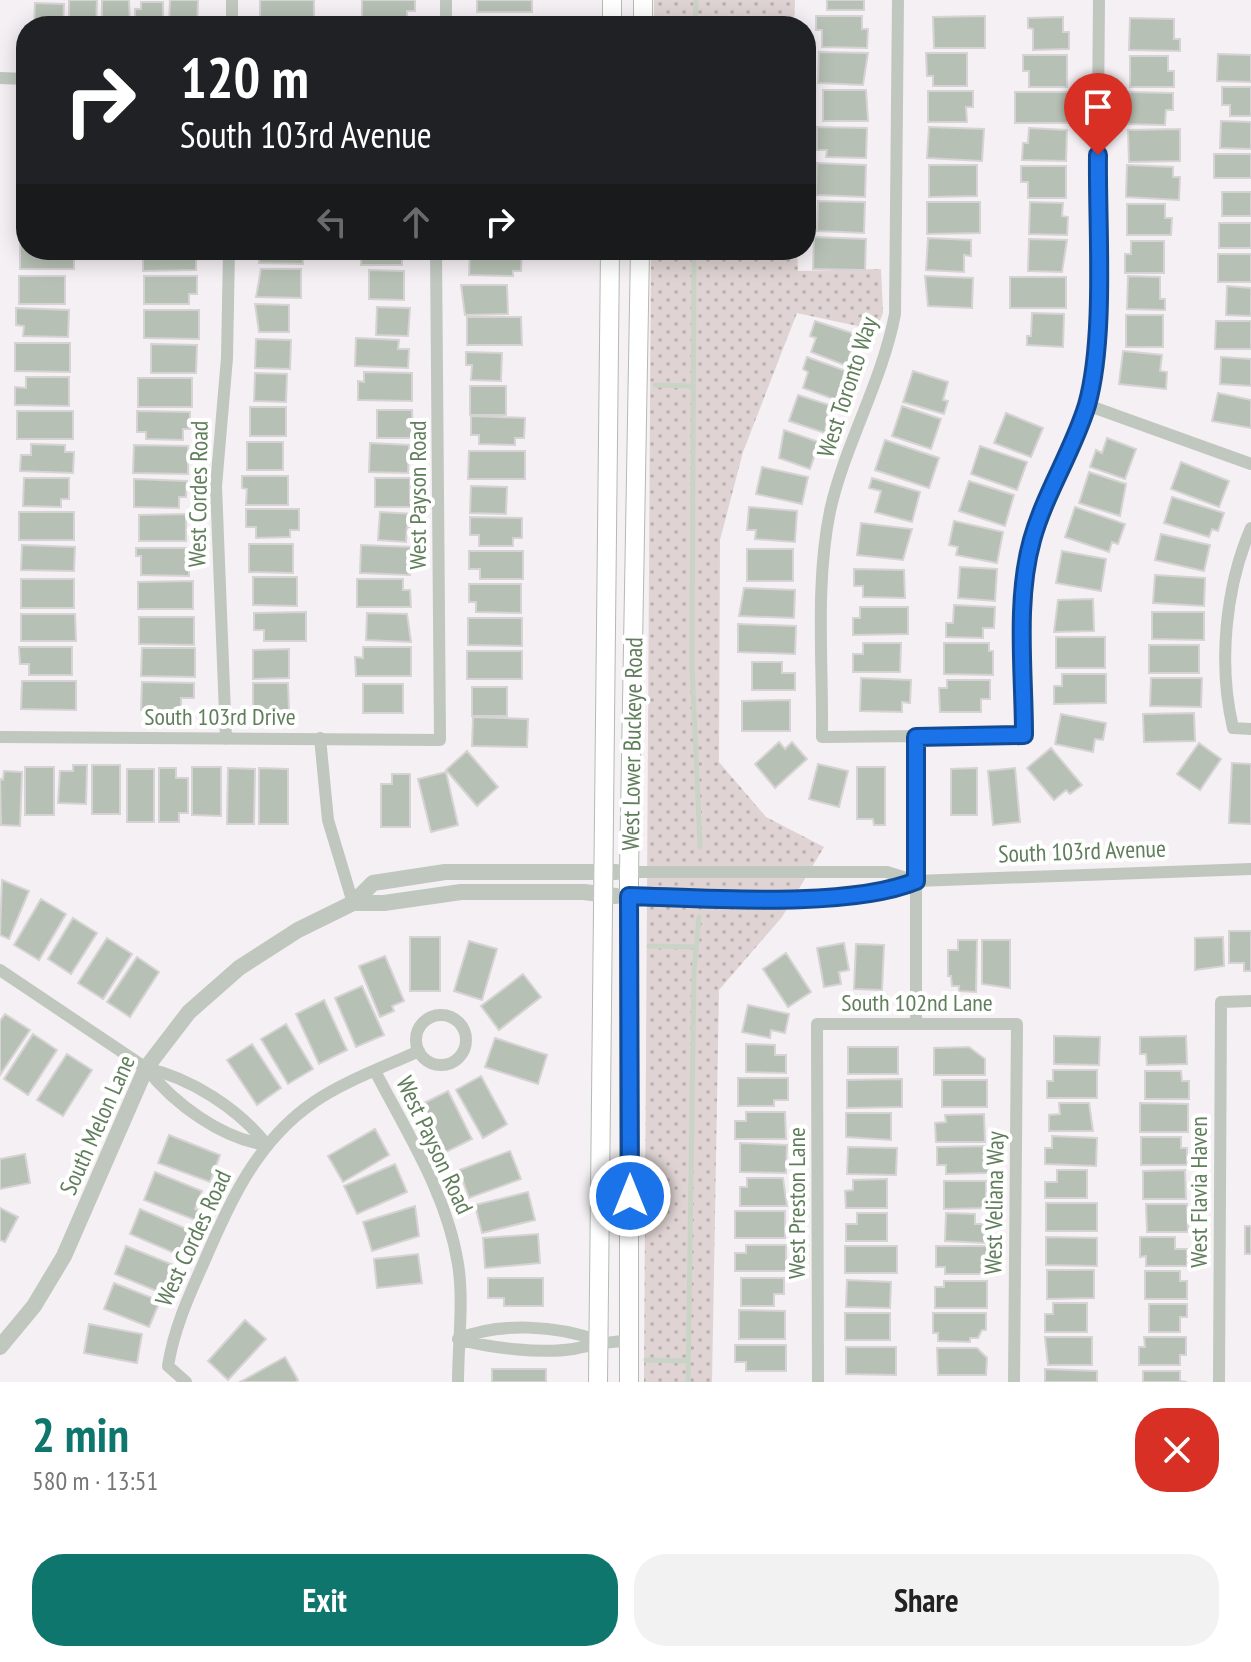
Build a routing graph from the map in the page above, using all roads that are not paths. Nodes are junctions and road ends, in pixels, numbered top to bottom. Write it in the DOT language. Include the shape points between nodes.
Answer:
graph roads {
  1 [pos="898,0"];
  2 [pos="1099,0"];
  3 [pos="229,260"];
  4 [pos="436,260"];
  5 [pos="610,260"];
  6 [pos="640,260"];
  7 [pos="1087,405"];
  8 [pos="1251,464"];
  9 [pos="1251,528"];
  10 [pos="1251,729"];
  11 [pos="0,737"];
  12 [pos="916,737"];
  13 [pos="320,738"];
  14 [pos="226,739"];
  15 [pos="440,740"];
  16 [pos="1251,869"];
  17 [pos="616,872"];
  18 [pos="916,881"];
  19 [pos="616,895"];
  20 [pos="353,903"];
  21 [pos="0,970"];
  22 [pos="1251,1001"];
  23 [pos="817,1024"];
  24 [pos="916,1024"];
  25 [pos="1017,1024"];
  26 [pos="419,1051"];
  27 [pos="146,1068"];
  28 [pos="375,1071"];
  29 [pos="267,1145"];
  30 [pos="458,1339"];
  31 [pos="599,1341"];
  32 [pos="629,1341"];
  33 [pos="0,1347"];
  34 [pos="186,1382"];
  35 [pos="458,1382"];
  36 [pos="598,1382"];
  37 [pos="629,1382"];
  38 [pos="818,1382"];
  39 [pos="1014,1382"];
  40 [pos="1219,1382"];
  1 -- 12 [label="street, West Toronto Way" via="895,314 826,532 822,737"];
  2 -- 7 [label="street" via="1096,341"];
  3 -- 14 [label="street, West Cordes Road" via="216,486"];
  4 -- 15 [label="street, West Payson Road"];
  5 -- 17 [label="main road, West Lower Buckeye Road"];
  6 -- 17 [label="main road, West Lower Buckeye Road"];
  7 -- 8 [label="street"];
  7 -- 12 [label="street" via="1031,542 1025,583 1024,735"];
  9 -- 10 [label="street" via="1230,594 1228,707 1233,728"];
  11 -- 14 [label="street, South 103rd Drive"];
  12 -- 18 [label="street"];
  13 -- 14 [label="street, South 103rd Drive"];
  13 -- 15 [label="street, South 103rd Drive"];
  13 -- 20 [label="street" via="328,820"];
  16 -- 18 [label="street, South 103rd Avenue"];
  17 -- 18 [label="street, South 103rd Avenue" via="887,872"];
  17 -- 19 [label="main road, West Lower Buckeye Road"];
  17 -- 19 [label="main road, West Lower Buckeye Road"];
  17 -- 20 [label="street, South Melon Lane" via="419,874 373,883"];
  18 -- 19 [label="street, South 103rd Avenue" via="888,892 817,897"];
  18 -- 24 [label="street"];
  19 -- 20 [label="street, South Melon Lane" via="461,892"];
  19 -- 31 [label="main road, West Lower Buckeye Road"];
  19 -- 32 [label="main road, West Lower Buckeye Road"];
  20 -- 27 [label="street, South Melon Lane" via="239,968 189,1012"];
  21 -- 27 [label="street"];
  22 -- 40 [label="street, West Flavia Haven" via="1221,1002"];
  23 -- 24 [label="street, South 102nd Lane"];
  23 -- 38 [label="street, West Preston Lane"];
  24 -- 25 [label="street, South 102nd Lane"];
  25 -- 39 [label="street, West Veliana Way"];
  26 -- 26 [label="street" via="431,1063 448,1064 465,1046 463,1029 452,1018 429,1017 418,1028"];
  26 -- 28 [label="street, West Cordes Road"];
  27 -- 29 [label="street" via="179,1077 251,1124"];
  27 -- 29 [label="street" via="163,1090 239,1141"];
  27 -- 33 [label="street, South Melon Lane" via="58,1268"];
  28 -- 29 [label="street, West Cordes Road" via="313,1103"];
  28 -- 30 [label="street, West Payson Road" via="443,1202 459,1268"];
  29 -- 34 [label="street, West Cordes Road" via="234,1192 176,1325 168,1366"];
  30 -- 31 [label="street" via="484,1347 571,1349"];
  30 -- 31 [label="street" via="482,1329 572,1330"];
  30 -- 35 [label="street, West Payson Road"];
  31 -- 32 [label="street"];
  31 -- 36 [label="main road, West Lower Buckeye Road"];
  32 -- 37 [label="main road, West Lower Buckeye Road"];
}
